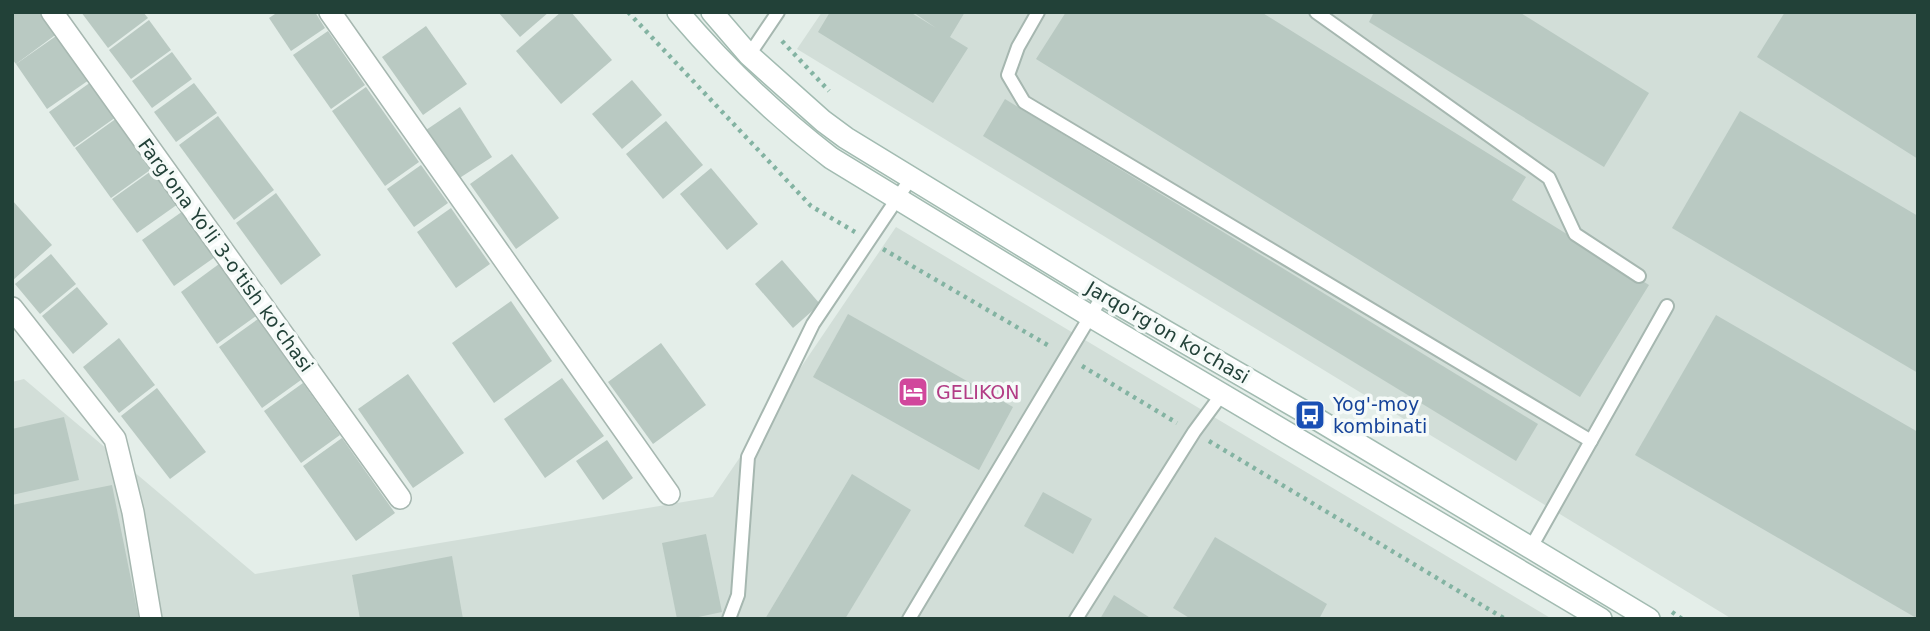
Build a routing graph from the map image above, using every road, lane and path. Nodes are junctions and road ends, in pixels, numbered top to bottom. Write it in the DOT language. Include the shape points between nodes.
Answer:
graph roads {
  1 [pos="52,12"];
  2 [pos="330,12"];
  3 [pos="628,12"];
  4 [pos="678,12"];
  5 [pos="712,12"];
  6 [pos="778,12"];
  7 [pos="1038,12"];
  8 [pos="1317,12"];
  9 [pos="1332,16"];
  10 [pos="749,55"];
  11 [pos="911,178"];
  12 [pos="897,198"];
  13 [pos="869,240"];
  14 [pos="1639,276"];
  15 [pos="1103,295"];
  16 [pos="1667,306"];
  17 [pos="12,308"];
  18 [pos="1090,316"];
  19 [pos="1066,356"];
  20 [pos="1222,394"];
  21 [pos="1194,432"];
  22 [pos="1591,441"];
  23 [pos="669,494"];
  24 [pos="400,498"];
  25 [pos="1530,548"];
  26 [pos="1596,618"];
  27 [pos="151,619"];
  28 [pos="729,619"];
  29 [pos="909,619"];
  30 [pos="1076,619"];
  31 [pos="1505,619"];
  32 [pos="1649,619"];
  1 -- 24 [label="main road, Farg'ona Yo'li 3-o'tish ko'chasi"];
  2 -- 23 [label="main road"];
  3 -- 13 [label="path" via="811,206"];
  4 -- 12 [label="main road, Jarqo'rg'on ko'chasi" via="743,83 808,140"];
  5 -- 10 [label="main road, Jarqo'rg'on ko'chasi"];
  6 -- 10 [label="lane"];
  7 -- 22 [label="lane" via="1008,75 1024,102"];
  8 -- 9 [label="lane"];
  9 -- 14 [label="lane" via="1549,178 1576,234"];
  10 -- 11 [label="main road, Jarqo'rg'on ko'chasi" via="823,121"];
  11 -- 12 [label="lane"];
  11 -- 15 [label="main road, Jarqo'rg'on ko'chasi"];
  12 -- 13 [label="lane"];
  12 -- 18 [label="main road, Jarqo'rg'on ko'chasi"];
  13 -- 19 [label="path"];
  13 -- 28 [label="lane" via="813,324 748,457 738,595"];
  15 -- 18 [label="lane"];
  15 -- 25 [label="main road, Jarqo'rg'on ko'chasi"];
  16 -- 22 [label="lane"];
  17 -- 27 [label="main road" via="115,439"];
  18 -- 19 [label="lane"];
  18 -- 20 [label="main road, Jarqo'rg'on ko'chasi"];
  19 -- 21 [label="path"];
  19 -- 29 [label="lane"];
  20 -- 21 [label="lane"];
  20 -- 26 [label="main road, Jarqo'rg'on ko'chasi"];
  21 -- 30 [label="lane"];
  21 -- 31 [label="path"];
  22 -- 25 [label="lane"];
  25 -- 32 [label="main road, Jarqo'rg'on ko'chasi"];
}
